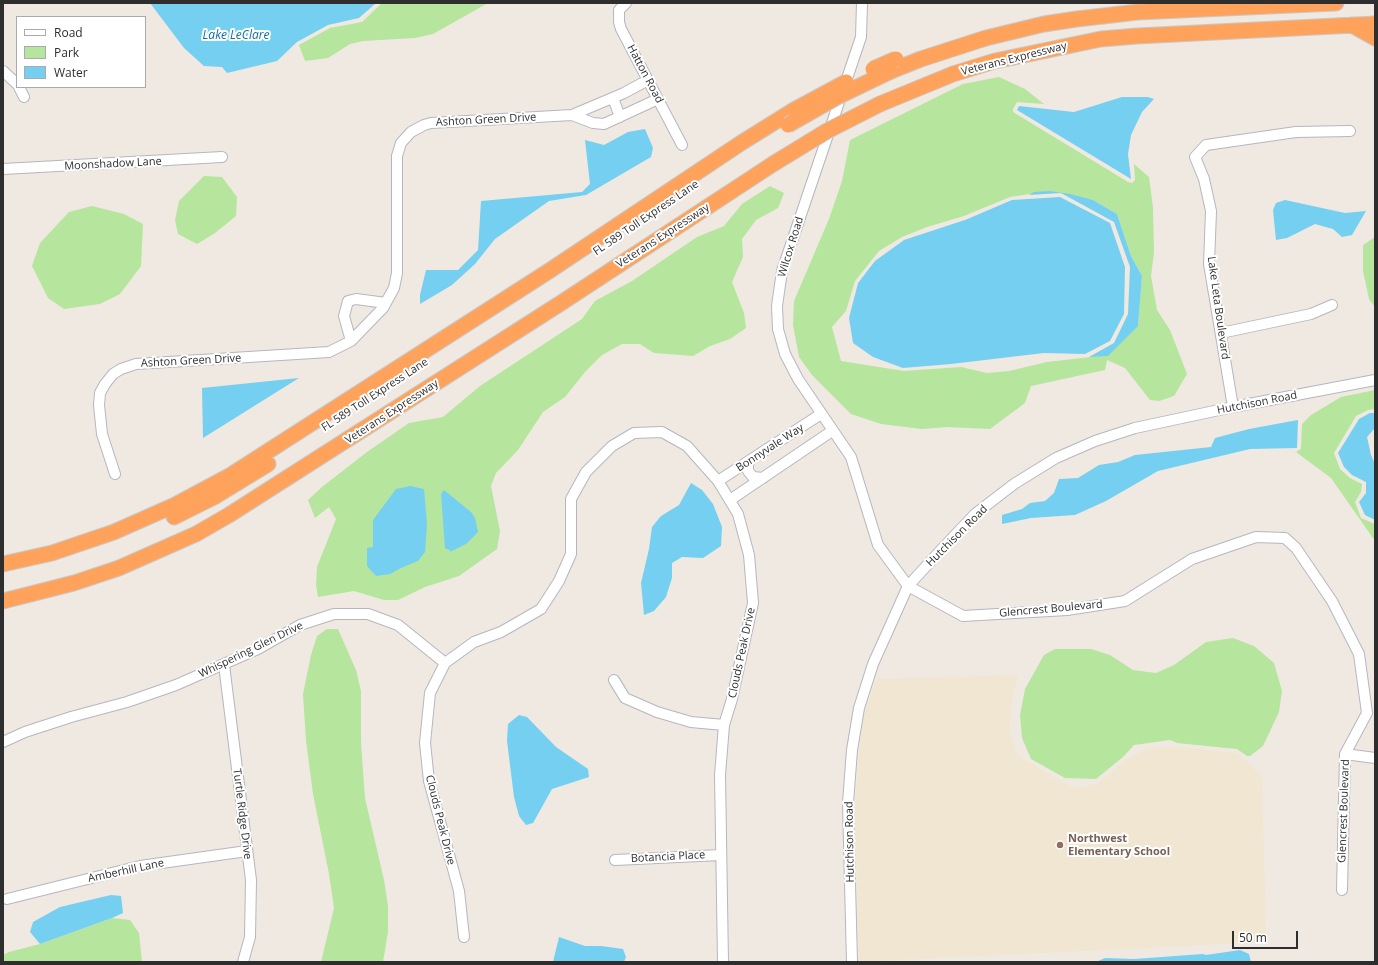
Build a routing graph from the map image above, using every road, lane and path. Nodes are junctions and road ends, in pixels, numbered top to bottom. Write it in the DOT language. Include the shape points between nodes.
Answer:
graph roads {
  1 [pos="626,3"];
  2 [pos="862,3"];
  3 [pos="1127,3"];
  4 [pos="1336,3"];
  5 [pos="1375,24"];
  6 [pos="1352,25"];
  7 [pos="1375,38"];
  8 [pos="893,65"];
  9 [pos="3,71"];
  10 [pos="648,80"];
  11 [pos="16,83"];
  12 [pos="20,88"];
  13 [pos="24,97"];
  14 [pos="612,98"];
  15 [pos="658,99"];
  16 [pos="572,115"];
  17 [pos="620,117"];
  18 [pos="1350,131"];
  19 [pos="682,145"];
  20 [pos="222,157"];
  21 [pos="3,169"];
  22 [pos="386,303"];
  23 [pos="1332,305"];
  24 [pos="1221,333"];
  25 [pos="351,341"];
  26 [pos="1375,380"];
  27 [pos="1233,407"];
  28 [pos="821,414"];
  29 [pos="832,431"];
  30 [pos="748,463"];
  31 [pos="115,474"];
  32 [pos="763,478"];
  33 [pos="718,481"];
  34 [pos="730,500"];
  35 [pos="3,564"];
  36 [pos="3,574"];
  37 [pos="908,586"];
  38 [pos="3,601"];
  39 [pos="445,663"];
  40 [pos="224,665"];
  41 [pos="614,680"];
  42 [pos="724,725"];
  43 [pos="3,742"];
  44 [pos="1345,754"];
  45 [pos="1375,758"];
  46 [pos="247,851"];
  47 [pos="721,855"];
  48 [pos="615,860"];
  49 [pos="1342,890"];
  50 [pos="7,899"];
  51 [pos="464,937"];
  52 [pos="243,962"];
  53 [pos="723,962"];
  54 [pos="852,962"];
  1 -- 10 [label="street, Hatton Road" via="619,10 619,22"];
  2 -- 28 [label="street, Wilcox Road" via="861,37 782,271 777,306 778,329 785,354"];
  3 -- 8 [label="highway" via="1074,9 1004,23 954,37"];
  4 -- 8 [label="highway, FL 589 Toll Express Lane" via="1138,12 1077,19 986,38"];
  5 -- 6 [label="highway, Veterans Expressway"];
  6 -- 7 [label="highway"];
  6 -- 38 [label="highway, Veterans Expressway, bridge" via="1137,36 1086,42 995,61 953,74 880,104 827,131 774,164 229,515 189,537 119,568 74,583"];
  8 -- 35 [label="highway, bridge" via="842,83 794,110 231,476 114,532 52,552"];
  8 -- 36 [label="highway, FL 589 Toll Express Lane, bridge" via="788,125 241,482 186,511 117,542 55,562"];
  9 -- 11 [label="street"];
  10 -- 14 [label="street, Ashton Green Drive"];
  10 -- 15 [label="street, Hatton Road"];
  12 -- 13 [label="street"];
  14 -- 16 [label="street, Ashton Green Drive"];
  14 -- 17 [label="street"];
  15 -- 17 [label="street, Ashton Green Drive"];
  15 -- 19 [label="street, Hatton Road"];
  16 -- 17 [label="street, Ashton Green Drive" via="599,124"];
  16 -- 22 [label="street, Ashton Green Drive" via="431,123 418,127 406,136 397,156 397,273 394,288"];
  18 -- 24 [label="street, Lake Leta Boulevard" via="1296,132 1206,145 1194,156 1204,179 1211,211 1209,264"];
  20 -- 21 [label="street, Moonshadow Lane"];
  22 -- 25 [label="street, Ashton Green Drive"];
  22 -- 25 [label="street" via="356,299 348,301 344,316"];
  23 -- 24 [label="street" via="1311,314"];
  24 -- 27 [label="street, Lake Leta Boulevard"];
  25 -- 31 [label="street, Ashton Green Drive" via="337,350 320,354 136,364 121,369 104,384 100,392 99,405 102,434"];
  26 -- 27 [label="street, Hutchison Road"];
  27 -- 37 [label="street, Hutchison Road" via="1135,428 1095,441 1056,458 1014,484 975,514"];
  28 -- 29 [label="street, Wilcox Road"];
  28 -- 30 [label="street, Bonnyvale Way"];
  29 -- 32 [label="street, Bonnyvale Way"];
  29 -- 37 [label="street, Wilcox Road" via="851,457 878,545"];
  30 -- 32 [label="street" via="748,472 752,477"];
  30 -- 33 [label="street, Bonnyvale Way"];
  32 -- 34 [label="street, Bonnyvale Way"];
  33 -- 34 [label="street, Clouds Peak Drive"];
  33 -- 39 [label="street, Clouds Peak Drive" via="687,446 662,432 634,433 612,446 586,472 571,499 571,554 559,581 541,609 501,632 474,642"];
  34 -- 42 [label="street, Clouds Peak Drive" via="738,514 749,555 752,603"];
  37 -- 44 [label="street, Glencrest Boulevard" via="963,616 1067,610 1125,601 1192,559 1256,537 1285,538 1296,548 1332,601 1359,654 1367,713"];
  37 -- 54 [label="street, Hutchison Road" via="873,664 859,708 852,750 848,803"];
  39 -- 40 [label="street, Whispering Glen Drive" via="398,625 368,614 334,614 300,625"];
  39 -- 51 [label="street, Clouds Peak Drive" via="430,693 425,742 429,781 459,891"];
  40 -- 43 [label="street, Whispering Glen Drive" via="128,702 71,716"];
  40 -- 46 [label="street, Turtle Ridge Drive"];
  41 -- 42 [label="street" via="625,698 657,712 692,722"];
  42 -- 47 [label="street, Clouds Peak Drive" via="720,774"];
  44 -- 45 [label="street"];
  44 -- 49 [label="street, Glencrest Boulevard"];
  46 -- 50 [label="street, Amberhill Lane" via="140,866"];
  46 -- 52 [label="street, Turtle Ridge Drive" via="251,880 250,937"];
  47 -- 48 [label="street, Botancia Place"];
  47 -- 53 [label="street, Clouds Peak Drive"];
}
